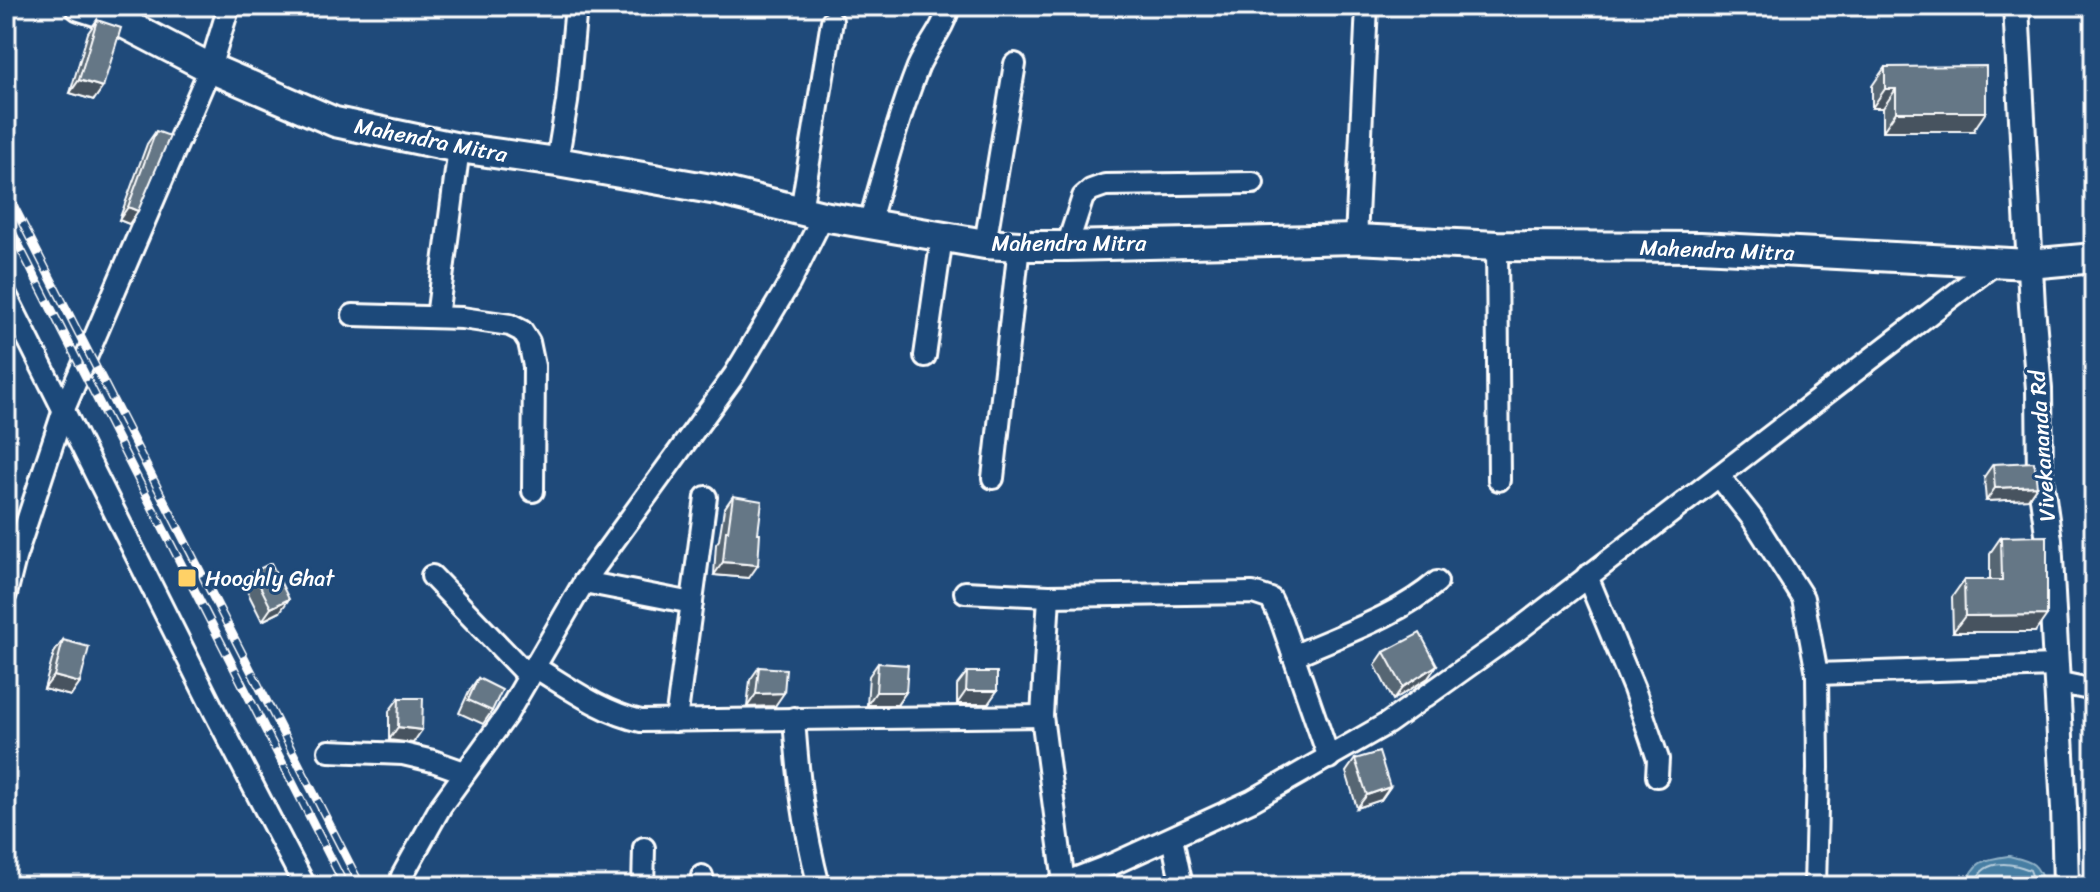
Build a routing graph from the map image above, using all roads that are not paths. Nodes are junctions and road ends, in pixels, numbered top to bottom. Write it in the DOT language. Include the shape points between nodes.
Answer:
graph roads {
  1 [pos="80,6"];
  2 [pos="229,6"];
  3 [pos="576,6"];
  4 [pos="949,6"];
  5 [pos="1367,6"];
  6 [pos="2016,6"];
  7 [pos="832,21"];
  8 [pos="1015,64"];
  9 [pos="210,68"];
  10 [pos="459,148"];
  11 [pos="557,162"];
  12 [pos="1253,183"];
  13 [pos="812,214"];
  14 [pos="869,224"];
  15 [pos="942,237"];
  16 [pos="1356,239"];
  17 [pos="985,244"];
  18 [pos="1019,246"];
  19 [pos="1067,246"];
  20 [pos="1497,246"];
  21 [pos="2094,258"];
  22 [pos="1997,262"];
  23 [pos="2029,264"];
  24 [pos="6,295"];
  25 [pos="353,315"];
  26 [pos="437,317"];
  27 [pos="925,356"];
  28 [pos="64,409"];
  29 [pos="1719,476"];
  30 [pos="993,478"];
  31 [pos="1499,480"];
  32 [pos="533,491"];
  33 [pos="706,497"];
  34 [pos="432,576"];
  35 [pos="1587,576"];
  36 [pos="584,582"];
  37 [pos="1437,582"];
  38 [pos="965,592"];
  39 [pos="6,594"];
  40 [pos="1049,596"];
  41 [pos="692,603"];
  42 [pos="1293,656"];
  43 [pos="531,671"];
  44 [pos="1817,674"];
  45 [pos="2055,674"];
  46 [pos="2094,690"];
  47 [pos="1042,716"];
  48 [pos="794,718"];
  49 [pos="676,721"];
  50 [pos="329,751"];
  51 [pos="1329,758"];
  52 [pos="464,772"];
  53 [pos="1657,776"];
  54 [pos="1172,838"];
  55 [pos="644,848"];
  56 [pos="402,876"];
  57 [pos="1060,884"];
  58 [pos="305,886"];
  59 [pos="643,886"];
  60 [pos="819,886"];
  61 [pos="1182,886"];
  62 [pos="1815,886"];
  63 [pos="2066,886"];
  1 -- 9 [label="main road, Mahendra Mitra"];
  2 -- 9 [label="street"];
  3 -- 11 [label="street"];
  4 -- 14 [label="street" via="902,109"];
  5 -- 16 [label="street"];
  6 -- 23 [label="street, Vivekananda Rd"];
  7 -- 13 [label="street"];
  8 -- 17 [label="street"];
  9 -- 10 [label="main road, Mahendra Mitra" via="335,122"];
  9 -- 28 [label="street"];
  10 -- 11 [label="main road, Mahendra Mitra"];
  10 -- 26 [label="street"];
  11 -- 13 [label="main road, Mahendra Mitra" via="717,190"];
  12 -- 19 [label="street" via="1105,185 1083,197"];
  13 -- 14 [label="main road, Mahendra Mitra"];
  13 -- 36 [label="street" via="790,282 735,374"];
  14 -- 15 [label="main road, Mahendra Mitra"];
  15 -- 17 [label="main road, Mahendra Mitra"];
  15 -- 27 [label="street"];
  16 -- 19 [label="main road, Mahendra Mitra"];
  16 -- 20 [label="main road, Mahendra Mitra"];
  17 -- 18 [label="main road, Mahendra Mitra"];
  18 -- 19 [label="main road, Mahendra Mitra"];
  18 -- 30 [label="street"];
  20 -- 22 [label="main road, Mahendra Mitra" via="1700,247"];
  20 -- 31 [label="street"];
  21 -- 23 [label="main road, Mahendra Mitra"];
  22 -- 23 [label="main road, Mahendra Mitra"];
  22 -- 29 [label="street"];
  23 -- 45 [label="street, Vivekananda Rd"];
  24 -- 28 [label="street"];
  25 -- 26 [label="street"];
  26 -- 32 [label="street" via="510,325 529,342 534,366"];
  28 -- 39 [label="street"];
  28 -- 58 [label="street"];
  29 -- 35 [label="street"];
  29 -- 44 [label="street" via="1803,598"];
  33 -- 41 [label="street"];
  34 -- 43 [label="street"];
  35 -- 51 [label="street" via="1388,723"];
  35 -- 53 [label="street" via="1634,689 1658,759"];
  36 -- 41 [label="street"];
  36 -- 43 [label="street"];
  37 -- 42 [label="street" via="1390,613"];
  38 -- 40 [label="street"];
  40 -- 42 [label="street" via="1253,593 1271,599"];
  40 -- 47 [label="street"];
  41 -- 49 [label="street"];
  42 -- 51 [label="street"];
  43 -- 49 [label="street" via="621,717"];
  43 -- 52 [label="street" via="506,716"];
  44 -- 45 [label="street"];
  44 -- 62 [label="street"];
  45 -- 46 [label="street"];
  45 -- 63 [label="street, Vivekananda Rd"];
  47 -- 48 [label="street"];
  47 -- 57 [label="street"];
  48 -- 49 [label="street"];
  48 -- 60 [label="street" via="798,782"];
  50 -- 52 [label="street" via="403,754"];
  51 -- 54 [label="street"];
  52 -- 56 [label="street"];
  54 -- 57 [label="street"];
  54 -- 61 [label="street"];
  55 -- 59 [label="street"];
}
